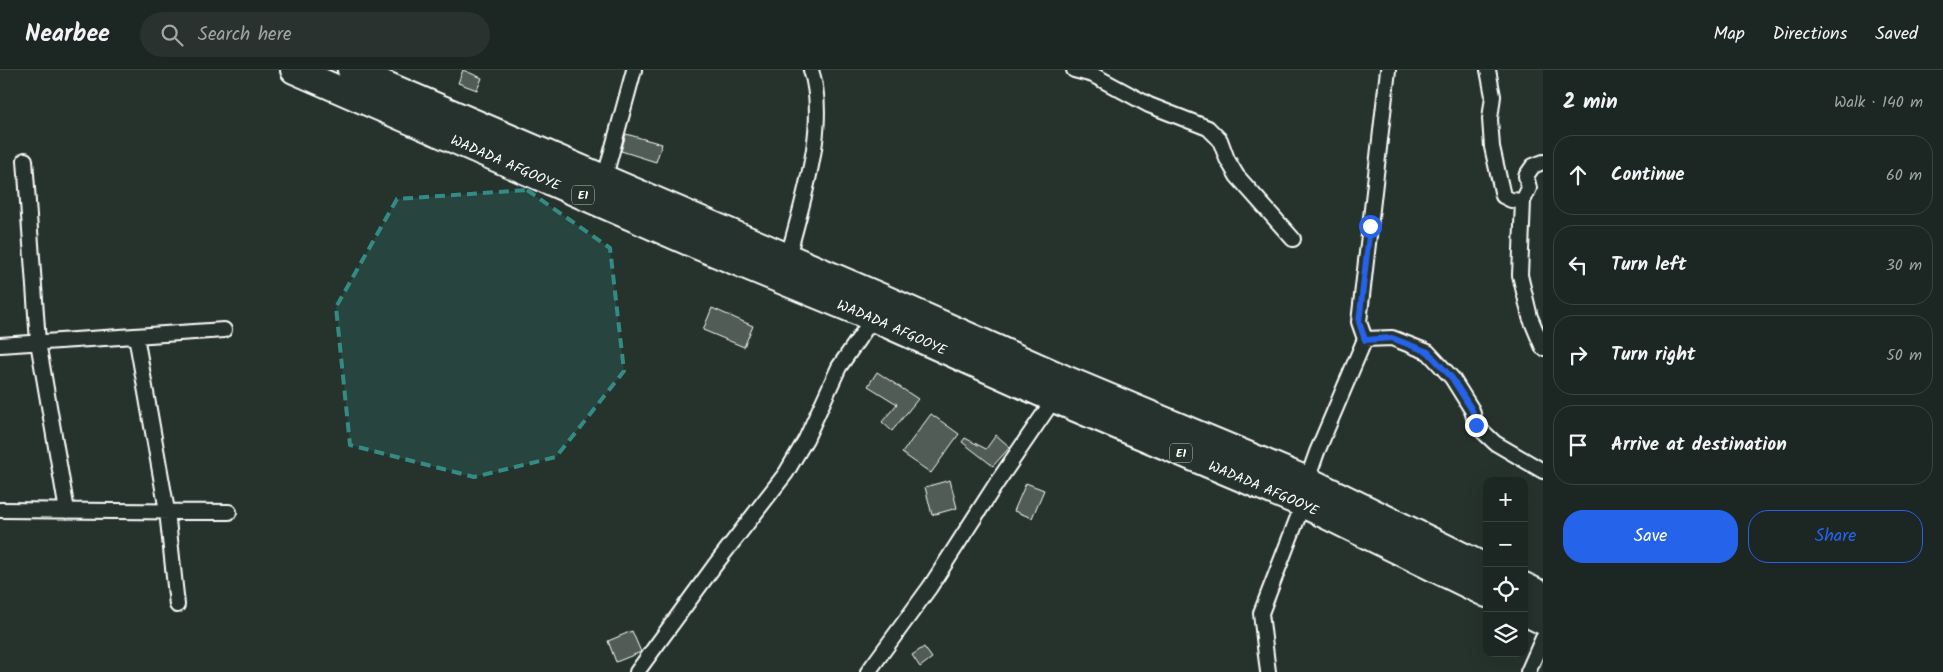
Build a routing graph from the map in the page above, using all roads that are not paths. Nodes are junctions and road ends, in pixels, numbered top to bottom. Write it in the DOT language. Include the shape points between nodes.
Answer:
graph roads {
  1 [pos="294,70"];
  2 [pos="351,70"];
  3 [pos="811,70"];
  4 [pos="1074,70"];
  5 [pos="1388,70"];
  6 [pos="1488,70"];
  7 [pos="636,71"];
  8 [pos="25,160"];
  9 [pos="1543,162"];
  10 [pos="604,180"];
  11 [pos="1523,202"];
  12 [pos="1293,239"];
  13 [pos="788,257"];
  14 [pos="873,318"];
  15 [pos="224,330"];
  16 [pos="136,336"];
  17 [pos="1365,340"];
  18 [pos="38,342"];
  19 [pos="0,345"];
  20 [pos="1543,348"];
  21 [pos="1054,399"];
  22 [pos="1543,471"];
  23 [pos="1305,492"];
  24 [pos="0,510"];
  25 [pos="67,511"];
  26 [pos="167,511"];
  27 [pos="229,512"];
  28 [pos="1485,567"];
  29 [pos="1528,588"];
  30 [pos="1483,592"];
  31 [pos="1543,595"];
  32 [pos="177,605"];
  33 [pos="1528,614"];
  34 [pos="1543,621"];
  35 [pos="1543,638"];
  36 [pos="637,672"];
  37 [pos="868,672"];
  38 [pos="1268,672"];
  39 [pos="1528,672"];
  1 -- 14 [label="highway, WADADA AFGOOYE / E1" via="698,246"];
  2 -- 10 [label="highway, WADADA AFGOOYE / E1"];
  3 -- 13 [label="street" via="818,106 811,166"];
  4 -- 12 [label="street" via="1093,75 1149,106 1208,128 1220,140 1237,176"];
  5 -- 17 [label="street" via="1359,322"];
  6 -- 11 [label="street" via="1493,96 1490,119 1492,147 1504,196"];
  7 -- 10 [label="street"];
  8 -- 18 [label="street"];
  9 -- 11 [label="street" via="1533,166 1526,176 1529,188"];
  10 -- 13 [label="highway, WADADA AFGOOYE / E1"];
  11 -- 20 [label="street" via="1520,275 1530,317"];
  13 -- 23 [label="highway, WADADA AFGOOYE / E1" via="1081,386"];
  14 -- 21 [label="highway, WADADA AFGOOYE / E1"];
  14 -- 36 [label="street" via="839,367 806,439 786,473"];
  15 -- 16 [label="street"];
  16 -- 18 [label="street"];
  16 -- 26 [label="street"];
  17 -- 22 [label="street" via="1392,338 1428,352 1452,378 1472,410 1476,425 1495,444"];
  17 -- 23 [label="street" via="1317,452"];
  18 -- 19 [label="street"];
  18 -- 25 [label="street"];
  21 -- 23 [label="highway, WADADA AFGOOYE / E1"];
  21 -- 37 [label="street" via="930,587"];
  23 -- 28 [label="highway, WADADA AFGOOYE / E1"];
  23 -- 30 [label="highway, WADADA AFGOOYE / E1"];
  23 -- 38 [label="street" via="1261,613"];
  24 -- 25 [label="street"];
  25 -- 26 [label="street"];
  26 -- 27 [label="street"];
  26 -- 32 [label="street"];
  29 -- 31 [label="highway"];
  33 -- 34 [label="highway"];
  35 -- 39 [label="street"];
}
